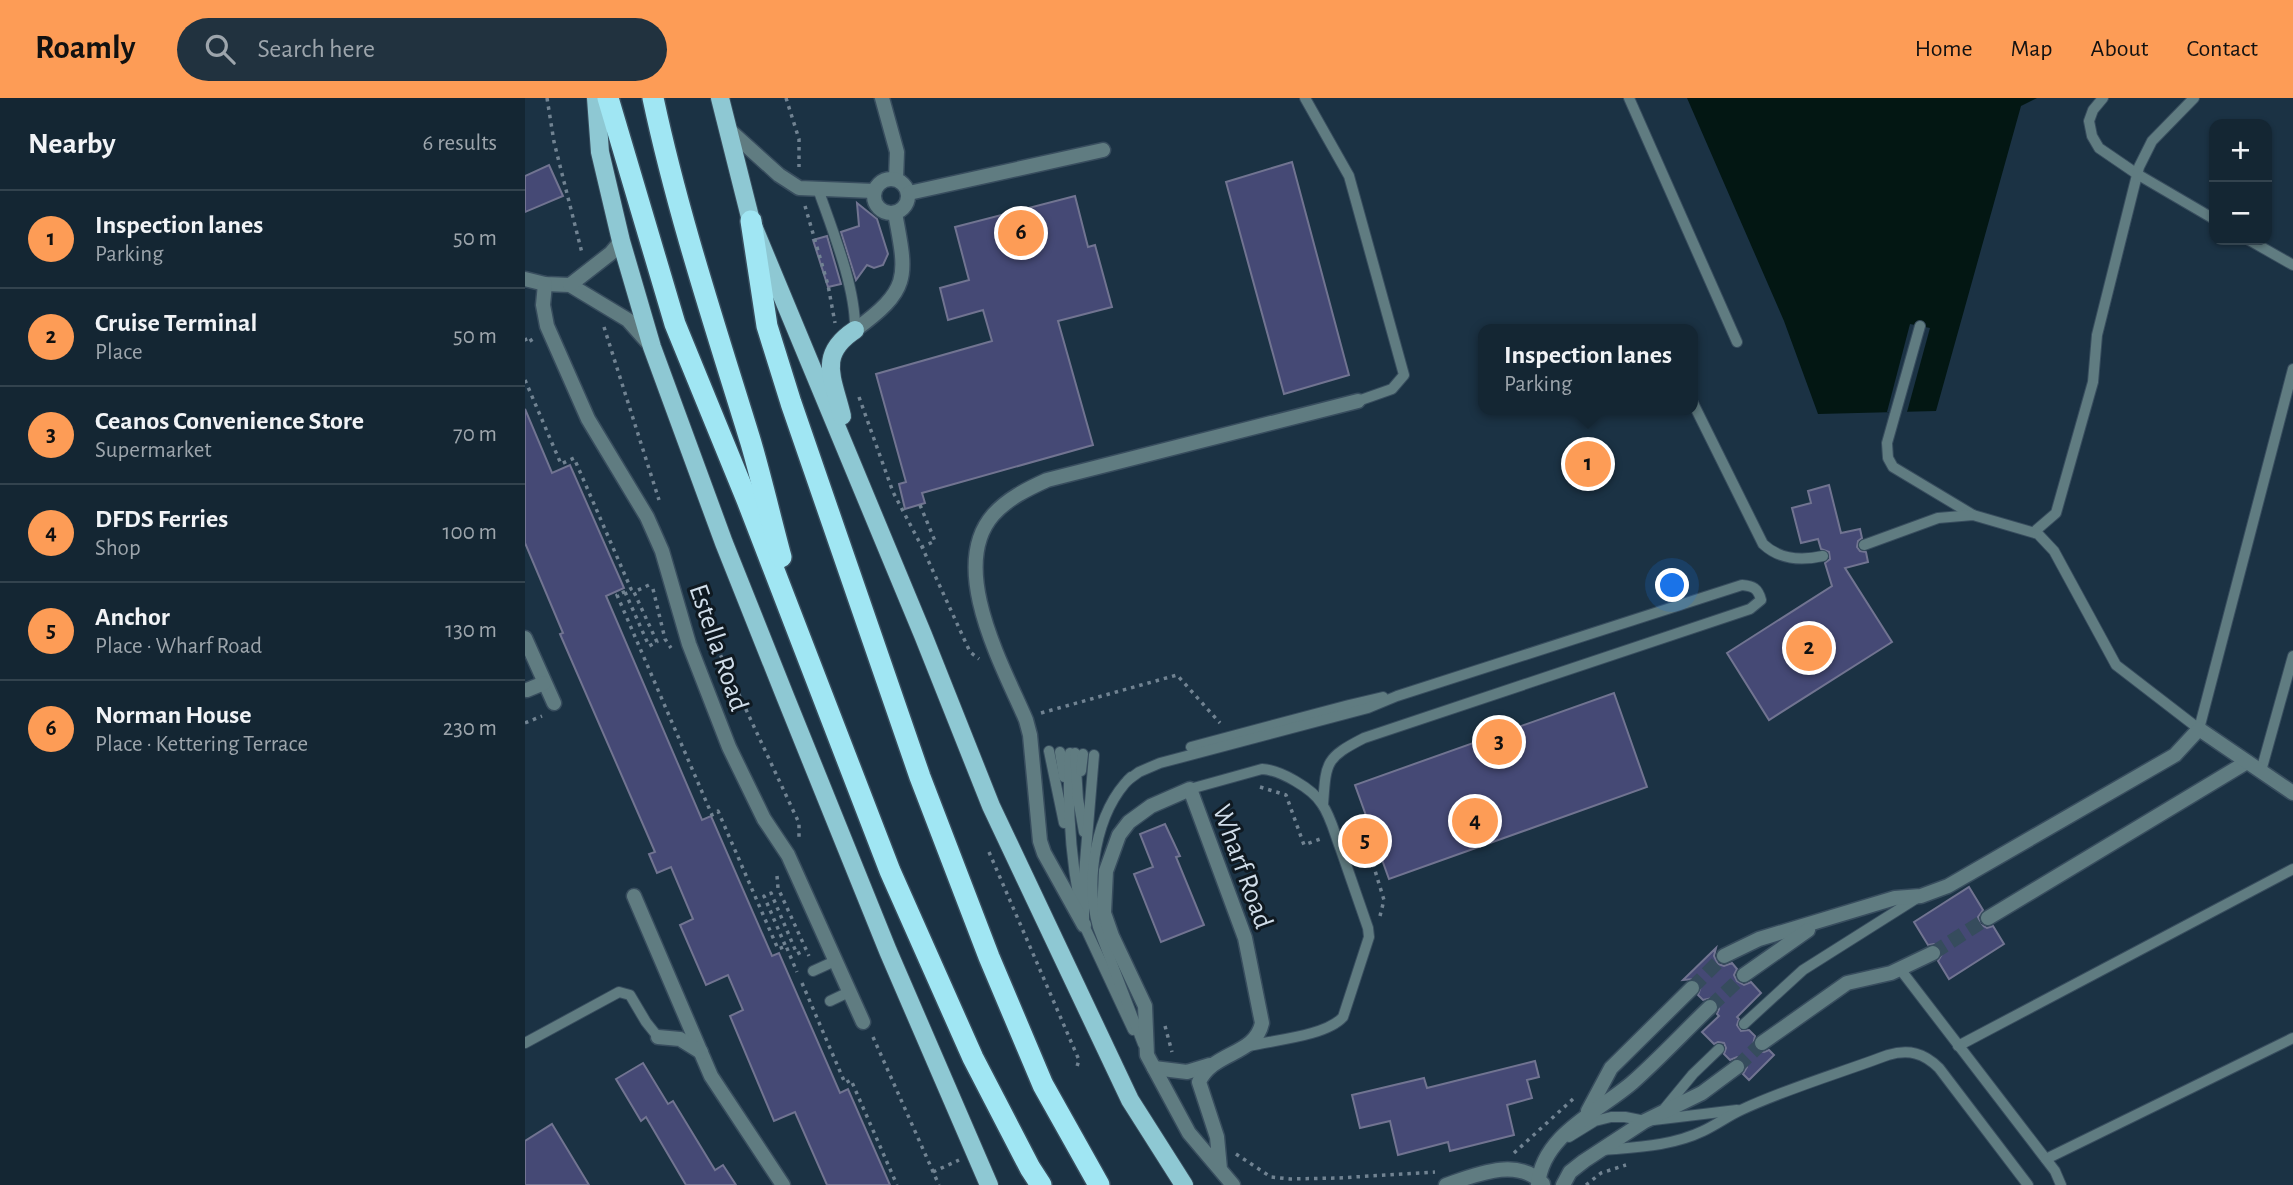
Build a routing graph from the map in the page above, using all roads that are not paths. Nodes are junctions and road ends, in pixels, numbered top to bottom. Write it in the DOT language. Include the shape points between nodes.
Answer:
graph roads {
  1 [pos="596,98"];
  2 [pos="608,98"];
  3 [pos="653,98"];
  4 [pos="720,98"];
  5 [pos="882,98"];
  6 [pos="1305,98"];
  7 [pos="1629,98"];
  8 [pos="2103,98"];
  9 [pos="2193,98"];
  10 [pos="727,128"];
  11 [pos="1104,150"];
  12 [pos="2137,174"];
  13 [pos="897,179"];
  14 [pos="818,189"];
  15 [pos="874,191"];
  16 [pos="909,193"];
  17 [pos="895,213"];
  18 [pos="2209,216"];
  19 [pos="751,220"];
  20 [pos="621,241"];
  21 [pos="2258,245"];
  22 [pos="2293,265"];
  23 [pos="525,279"];
  24 [pos="545,284"];
  25 [pos="570,285"];
  26 [pos="1920,326"];
  27 [pos="855,330"];
  28 [pos="1737,342"];
  29 [pos="652,347"];
  30 [pos="2293,369"];
  31 [pos="1358,401"];
  32 [pos="1698,413"];
  33 [pos="852,463"];
  34 [pos="1973,515"];
  35 [pos="2034,532"];
  36 [pos="1864,545"];
  37 [pos="1823,556"];
  38 [pos="525,638"];
  39 [pos="2293,656"];
  40 [pos="808,657"];
  41 [pos="544,683"];
  42 [pos="527,690"];
  43 [pos="1397,696"];
  44 [pos="554,704"];
  45 [pos="2199,729"];
  46 [pos="1072,753"];
  47 [pos="2247,762"];
  48 [pos="2261,771"];
  49 [pos="1128,780"];
  50 [pos="1190,789"];
  51 [pos="2293,793"];
  52 [pos="1324,805"];
  53 [pos="1087,850"];
  54 [pos="1071,858"];
  55 [pos="2293,869"];
  56 [pos="634,896"];
  57 [pos="1921,896"];
  58 [pos="1988,918"];
  59 [pos="1826,919"];
  60 [pos="1084,925"];
  61 [pos="1933,953"];
  62 [pos="1724,956"];
  63 [pos="835,961"];
  64 [pos="1900,969"];
  65 [pos="813,971"];
  66 [pos="1744,975"];
  67 [pos="1692,988"];
  68 [pos="849,992"];
  69 [pos="830,1001"];
  70 [pos="1710,1007"];
  71 [pos="1744,1024"];
  72 [pos="867,1025"];
  73 [pos="658,1037"];
  74 [pos="2293,1038"];
  75 [pos="525,1043"];
  76 [pos="1762,1044"];
  77 [pos="1958,1046"];
  78 [pos="1244,1047"];
  79 [pos="1719,1049"];
  80 [pos="701,1052"];
  81 [pos="1150,1061"];
  82 [pos="1212,1065"];
  83 [pos="1737,1067"];
  84 [pos="1663,1110"];
  85 [pos="1741,1110"];
  86 [pos="1586,1115"];
  87 [pos="1645,1121"];
  88 [pos="1557,1143"];
  89 [pos="1600,1151"];
  90 [pos="2046,1159"];
  91 [pos="1220,1169"];
  92 [pos="1540,1183"];
  93 [pos="783,1185"];
  94 [pos="989,1185"];
  95 [pos="1041,1185"];
  96 [pos="1099,1185"];
  97 [pos="1184,1185"];
  98 [pos="1233,1185"];
  99 [pos="1446,1185"];
  100 [pos="1563,1185"];
  101 [pos="2028,1185"];
  102 [pos="2061,1185"];
  1 -- 20 [label="main road" via="600,152"];
  2 -- 40 [label="highway" via="675,324"];
  3 -- 40 [label="highway" via="686,232 752,446"];
  4 -- 10 [label="main road"];
  5 -- 13 [label="street" via="897,152"];
  6 -- 31 [label="lane" via="1349,177 1403,376 1392,388"];
  7 -- 28 [label="lane"];
  8 -- 12 [label="lane" via="2090,117 2092,136 2102,151"];
  9 -- 12 [label="lane" via="2152,141"];
  10 -- 14 [label="street" via="779,175 799,188"];
  10 -- 19 [label="main road"];
  11 -- 16 [label="street"];
  12 -- 18 [label="lane"];
  12 -- 35 [label="lane" via="2097,335 2092,382 2056,513"];
  13 -- 15 [label="street" via="885,180"];
  13 -- 16 [label="street"];
  14 -- 15 [label="street"];
  14 -- 27 [label="lane" via="856,314"];
  15 -- 17 [label="street" via="879,208"];
  16 -- 17 [label="street" via="906,205"];
  17 -- 27 [label="street" via="904,261 899,289 880,312"];
  19 -- 33 [label="main road"];
  19 -- 96 [label="highway" via="767,326 790,403 920,777 1043,1085"];
  20 -- 25 [label="street"];
  20 -- 29 [label="main road"];
  21 -- 22 [label="lane"];
  23 -- 24 [label="street"];
  24 -- 25 [label="street"];
  24 -- 63 [label="street, Estella Road" via="547,326 588,419 647,517 729,747 788,855"];
  25 -- 29 [label="street" via="628,320"];
  26 -- 34 [label="lane" via="1887,443 1888,458 1893,467"];
  27 -- 33 [label="main road" via="839,341 830,365"];
  29 -- 94 [label="main road" via="785,696"];
  30 -- 45 [label="lane"];
  31 -- 60 [label="street" via="1067,473 1033,486 1001,507 985,526 976,567 981,614 1026,720 1040,841"];
  32 -- 37 [label="lane" via="1763,544 1790,559"];
  33 -- 97 [label="main road" via="991,806 1130,1100"];
  34 -- 35 [label="lane"];
  34 -- 36 [label="lane" via="1938,518"];
  35 -- 45 [label="lane" via="2053,551 2116,666"];
  38 -- 41 [label="street"];
  39 -- 48 [label="lane"];
  40 -- 95 [label="highway" via="901,896 972,1058"];
  41 -- 42 [label="street"];
  41 -- 44 [label="street"];
  43 -- 49 [label="lane" via="1368,708 1160,763"];
  43 -- 49 [label="lane" via="1357,702 1167,755"];
  43 -- 52 [label="lane" via="1742,585 1759,591 1761,600 1750,609 1364,738 1337,752 1326,772"];
  45 -- 47 [label="street"];
  45 -- 57 [label="street" via="2175,755 1958,881"];
  46 -- 53 [label="lane"];
  46 -- 53 [label="lane"];
  46 -- 54 [label="lane"];
  46 -- 54 [label="lane" via="1067,795"];
  47 -- 48 [label="street"];
  47 -- 58 [label="street"];
  48 -- 51 [label="street"];
  49 -- 81 [label="lane" via="1101,831 1094,860 1092,907"];
  50 -- 52 [label="lane" via="1262,769 1280,772"];
  50 -- 78 [label="street, Wharf Road" via="1245,938 1262,1023 1257,1037"];
  50 -- 81 [label="street, Wharf Road" via="1151,806 1129,822 1115,842 1106,871 1104,913 1145,1006"];
  52 -- 78 [label="lane" via="1369,937 1343,1017 1324,1029"];
  53 -- 60 [label="lane"];
  54 -- 60 [label="lane"];
  55 -- 77 [label="lane"];
  56 -- 80 [label="street"];
  57 -- 59 [label="street" via="1895,898"];
  57 -- 71 [label="lane" via="1803,970"];
  59 -- 62 [label="street" via="1759,939"];
  59 -- 66 [label="street"];
  60 -- 81 [label="lane"];
  61 -- 64 [label="street"];
  63 -- 65 [label="lane"];
  63 -- 68 [label="street, Estella Road"];
  64 -- 76 [label="street" via="1847,983"];
  64 -- 77 [label="lane"];
  67 -- 86 [label="street" via="1611,1068"];
  68 -- 69 [label="lane"];
  68 -- 72 [label="street, Estella Road"];
  70 -- 86 [label="street" via="1631,1083"];
  73 -- 75 [label="lane" via="630,995 619,992"];
  73 -- 80 [label="street" via="680,1039"];
  74 -- 90 [label="lane"];
  77 -- 90 [label="lane"];
  78 -- 82 [label="street, Wharf Road"];
  79 -- 84 [label="lane"];
  80 -- 93 [label="street" via="711,1076"];
  81 -- 82 [label="street, Wharf Road" via="1187,1072"];
  81 -- 91 [label="street, Wharf Road" via="1189,1133"];
  82 -- 91 [label="street" via="1199,1089 1217,1137"];
  83 -- 84 [label="street" via="1702,1093"];
  84 -- 87 [label="street"];
  85 -- 87 [label="lane"];
  85 -- 89 [label="lane" via="1684,1138"];
  85 -- 101 [label="lane" via="1888,1055 1913,1052 1939,1068"];
  86 -- 88 [label="street"];
  87 -- 88 [label="lane" via="1611,1117"];
  87 -- 89 [label="street"];
  88 -- 92 [label="street" via="1545,1159"];
  89 -- 100 [label="street" via="1570,1172"];
  90 -- 102 [label="lane"];
  91 -- 98 [label="street, Wharf Road"];
  92 -- 99 [label="street" via="1520,1171 1488,1171"];
}
